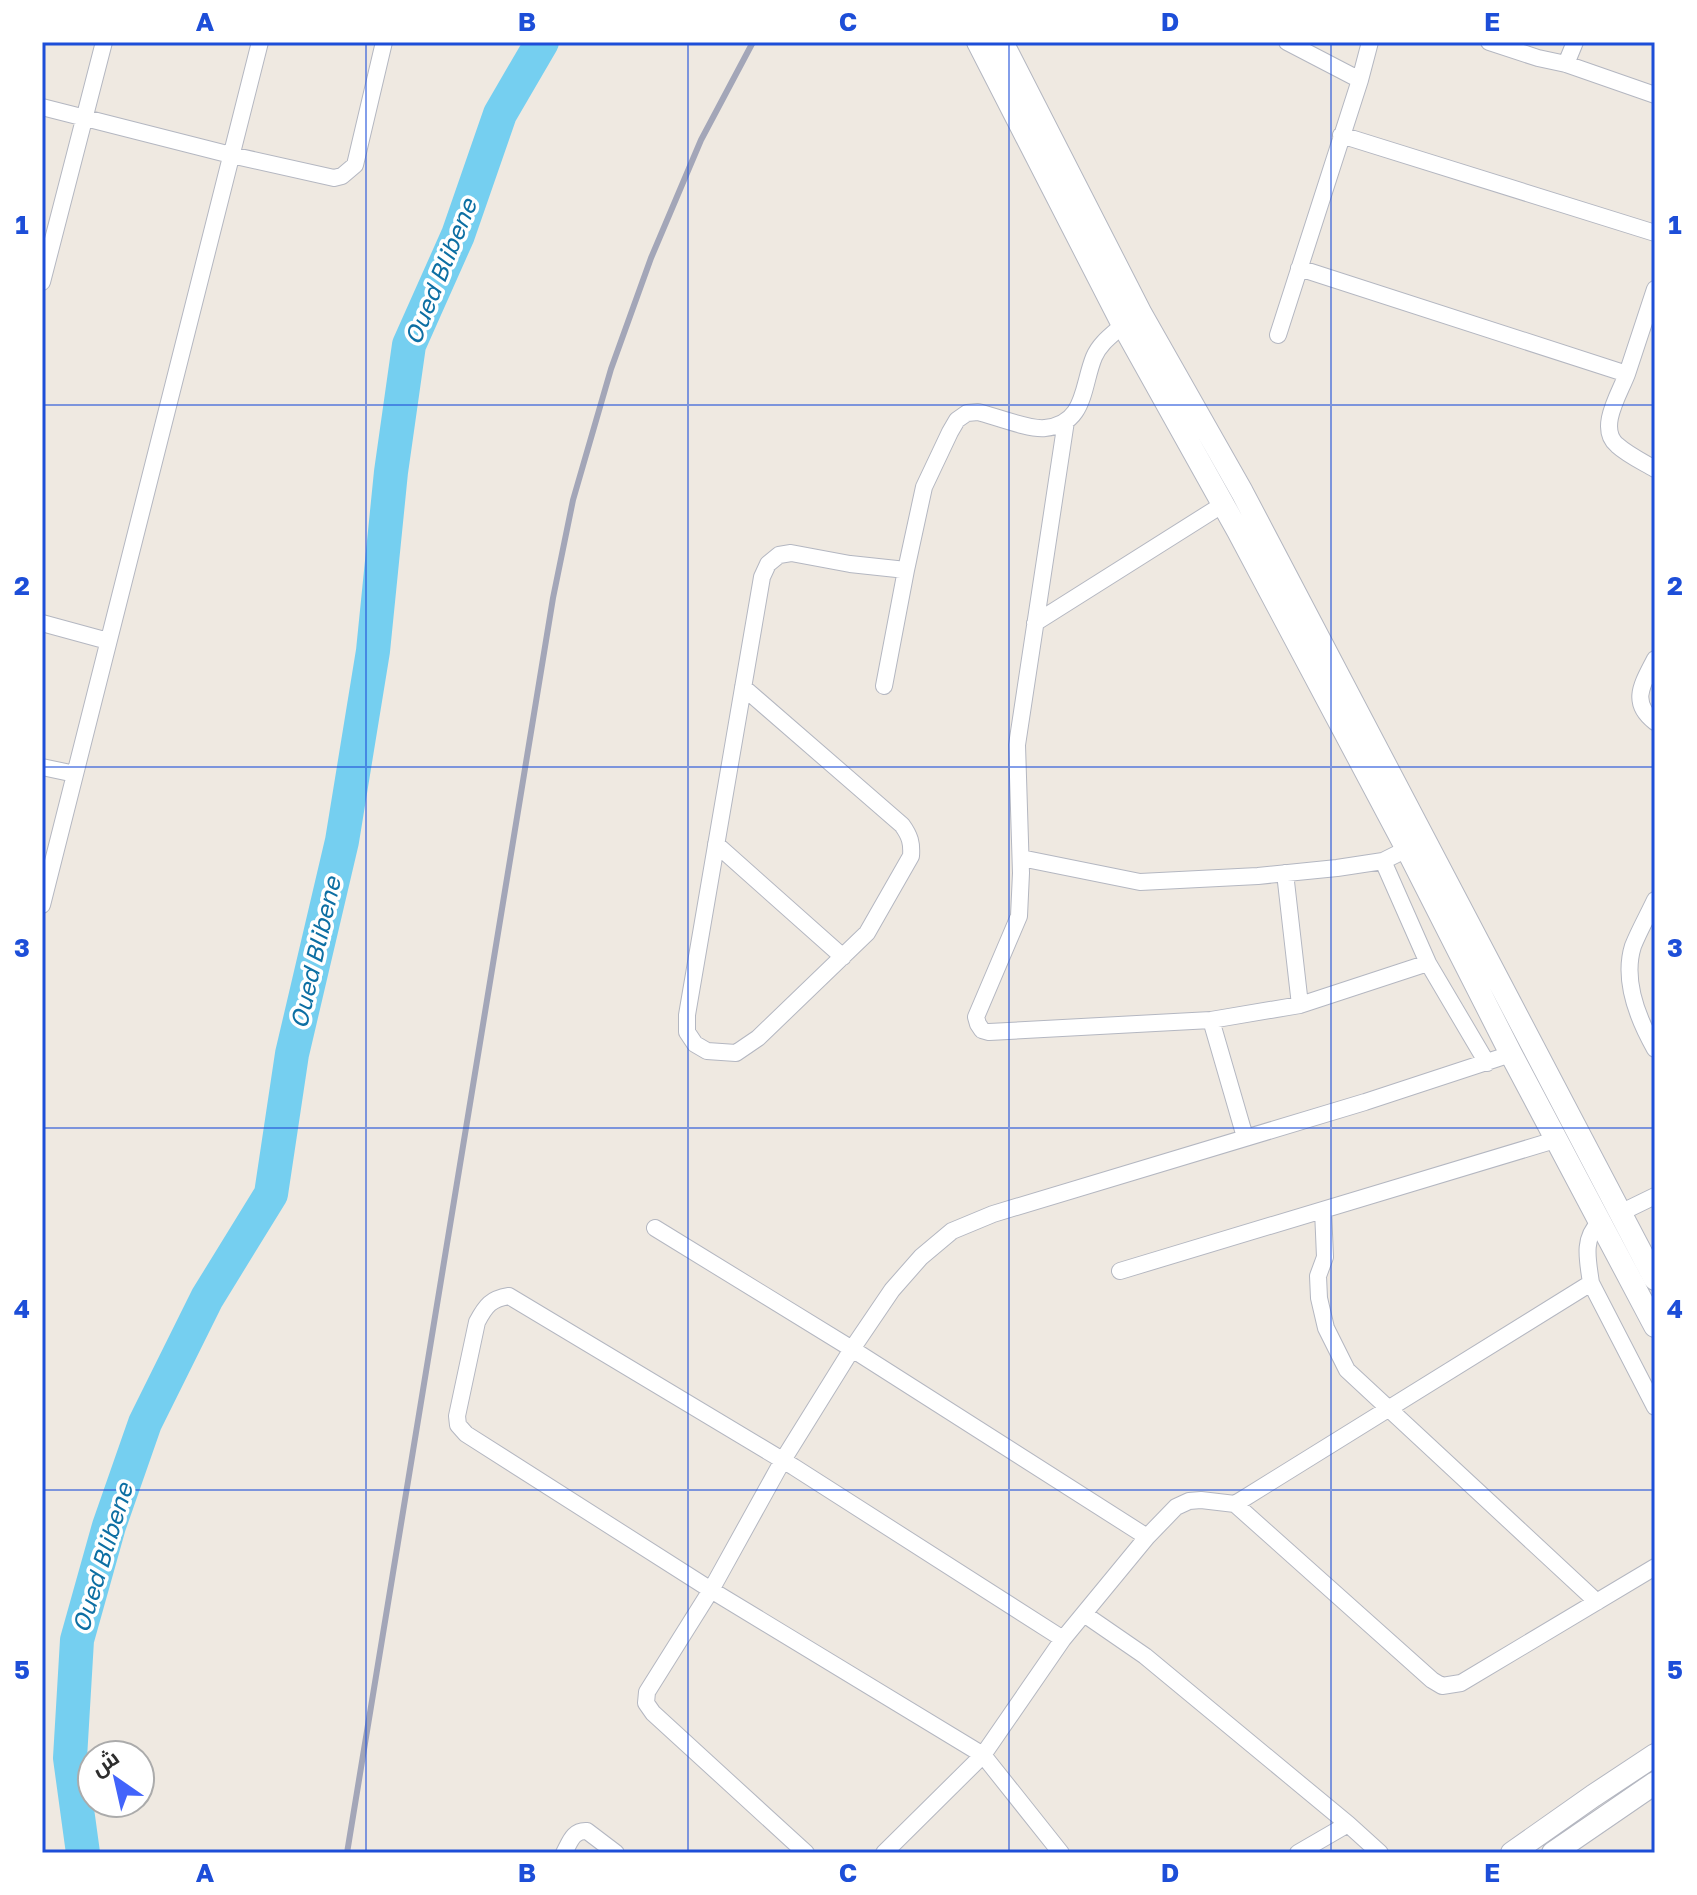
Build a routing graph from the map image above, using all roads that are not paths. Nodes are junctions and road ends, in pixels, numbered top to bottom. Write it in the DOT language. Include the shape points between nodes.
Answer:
graph roads {
  1 [pos="104,42"];
  2 [pos="260,42"];
  3 [pos="384,42"];
  4 [pos="978,42"];
  5 [pos="1002,42"];
  6 [pos="1287,42"];
  7 [pos="1370,42"];
  8 [pos="1489,42"];
  9 [pos="1575,42"];
  10 [pos="1535,50"];
  11 [pos="1566,64"];
  12 [pos="1360,80"];
  13 [pos="1655,95"];
  14 [pos="42,107"];
  15 [pos="84,118"];
  16 [pos="1341,135"];
  17 [pos="231,155"];
  18 [pos="1655,233"];
  19 [pos="1299,268"];
  20 [pos="42,282"];
  21 [pos="1655,289"];
  22 [pos="1123,325"];
  23 [pos="1278,335"];
  24 [pos="1627,374"];
  25 [pos="1066,421"];
  26 [pos="1655,469"];
  27 [pos="1230,499"];
  28 [pos="906,570"];
  29 [pos="42,623"];
  30 [pos="1035,623"];
  31 [pos="108,641"];
  32 [pos="1655,659"];
  33 [pos="884,686"];
  34 [pos="743,687"];
  35 [pos="1655,722"];
  36 [pos="42,767"];
  37 [pos="75,774"];
  38 [pos="716,844"];
  39 [pos="1407,849"];
  40 [pos="1021,858"];
  41 [pos="1383,861"];
  42 [pos="1285,873"];
  43 [pos="1655,900"];
  44 [pos="42,905"];
  45 [pos="843,957"];
  46 [pos="1428,963"];
  47 [pos="1300,1005"];
  48 [pos="1211,1020"];
  49 [pos="1655,1049"];
  50 [pos="1511,1054"];
  51 [pos="1487,1063"];
  52 [pos="1245,1137"];
  53 [pos="1555,1140"];
  54 [pos="1655,1196"];
  55 [pos="1323,1210"];
  56 [pos="1621,1214"];
  57 [pos="1600,1225"];
  58 [pos="655,1228"];
  59 [pos="1120,1271"];
  60 [pos="1655,1279"];
  61 [pos="1591,1283"];
  62 [pos="1655,1326"];
  63 [pos="852,1349"];
  64 [pos="1655,1407"];
  65 [pos="1388,1409"];
  66 [pos="783,1460"];
  67 [pos="1235,1504"];
  68 [pos="1147,1537"];
  69 [pos="1655,1567"];
  70 [pos="711,1590"];
  71 [pos="1597,1602"];
  72 [pos="1084,1614"];
  73 [pos="1063,1639"];
  74 [pos="983,1755"];
  75 [pos="1655,1755"];
  76 [pos="1655,1783"];
  77 [pos="1348,1824"];
  78 [pos="564,1853"];
  79 [pos="616,1853"];
  80 [pos="806,1853"];
  81 [pos="884,1853"];
  82 [pos="1061,1853"];
  83 [pos="1298,1853"];
  84 [pos="1380,1853"];
  85 [pos="1512,1853"];
  86 [pos="1553,1853"];
  1 -- 15 [label="street"];
  2 -- 17 [label="street"];
  3 -- 17 [label="street" via="349,172 326,177"];
  4 -- 22 [label="main road"];
  5 -- 27 [label="main road"];
  6 -- 12 [label="street"];
  7 -- 12 [label="street"];
  8 -- 10 [label="street"];
  9 -- 11 [label="street"];
  10 -- 11 [label="street"];
  11 -- 13 [label="street"];
  12 -- 16 [label="street"];
  14 -- 15 [label="street"];
  15 -- 17 [label="street"];
  15 -- 20 [label="street"];
  16 -- 18 [label="street"];
  16 -- 19 [label="street"];
  17 -- 31 [label="street"];
  19 -- 23 [label="street"];
  19 -- 24 [label="street"];
  21 -- 24 [label="street"];
  22 -- 25 [label="street" via="1094,357 1082,399"];
  22 -- 27 [label="main road"];
  24 -- 26 [label="street" via="1609,432 1614,444"];
  25 -- 28 [label="street" via="1043,429 978,412 957,420 924,487"];
  25 -- 30 [label="street"];
  27 -- 30 [label="street"];
  27 -- 39 [label="main road"];
  27 -- 56 [label="main road"];
  28 -- 33 [label="street"];
  28 -- 34 [label="street" via="779,555 762,577"];
  29 -- 31 [label="street"];
  30 -- 40 [label="street" via="1017,745"];
  31 -- 37 [label="street"];
  32 -- 35 [label="street" via="1639,698 1644,713"];
  34 -- 38 [label="street"];
  34 -- 45 [label="street" via="909,833 911,856 867,933"];
  36 -- 37 [label="street"];
  37 -- 44 [label="street"];
  38 -- 45 [label="street"];
  38 -- 45 [label="street" via="687,1015 687,1032 695,1044 707,1051 736,1053"];
  39 -- 41 [label="street"];
  39 -- 50 [label="main road"];
  40 -- 42 [label="street" via="1140,882"];
  40 -- 48 [label="street" via="1019,916 976,1017 982,1030"];
  41 -- 42 [label="street"];
  41 -- 46 [label="street"];
  42 -- 47 [label="street"];
  43 -- 49 [label="street" via="1633,947 1628,972"];
  46 -- 47 [label="street"];
  46 -- 51 [label="street"];
  47 -- 48 [label="street"];
  48 -- 52 [label="street"];
  50 -- 51 [label="street"];
  50 -- 53 [label="main road"];
  51 -- 52 [label="street"];
  52 -- 63 [label="street" via="952,1231 892,1290"];
  53 -- 55 [label="street"];
  53 -- 57 [label="main road"];
  54 -- 56 [label="street"];
  55 -- 59 [label="street"];
  55 -- 65 [label="street" via="1325,1257 1318,1276 1326,1328 1347,1370"];
  56 -- 57 [label="main road" via="1612,1202 1602,1204 1596,1211"];
  56 -- 57 [label="main road" via="1626,1229 1620,1236"];
  56 -- 60 [label="main road"];
  57 -- 61 [label="street" via="1588,1240"];
  57 -- 62 [label="main road"];
  58 -- 63 [label="street"];
  61 -- 64 [label="street"];
  61 -- 65 [label="street"];
  63 -- 66 [label="street"];
  63 -- 68 [label="street"];
  65 -- 67 [label="street"];
  65 -- 71 [label="street"];
  66 -- 70 [label="street"];
  66 -- 70 [label="street" via="509,1296 484,1308 458,1425"];
  66 -- 73 [label="street"];
  67 -- 68 [label="street" via="1189,1501"];
  67 -- 71 [label="street" via="1442,1686 1461,1683"];
  68 -- 72 [label="street"];
  69 -- 71 [label="street"];
  70 -- 74 [label="street"];
  70 -- 80 [label="street" via="647,1692 646,1703"];
  72 -- 73 [label="street"];
  72 -- 77 [label="street" via="1145,1656"];
  73 -- 74 [label="street"];
  74 -- 81 [label="street"];
  74 -- 82 [label="street"];
  75 -- 85 [label="main road"];
  76 -- 86 [label="main road"];
  77 -- 83 [label="street"];
  77 -- 84 [label="street"];
  78 -- 79 [label="street" via="574,1835 583,1831"];
}
